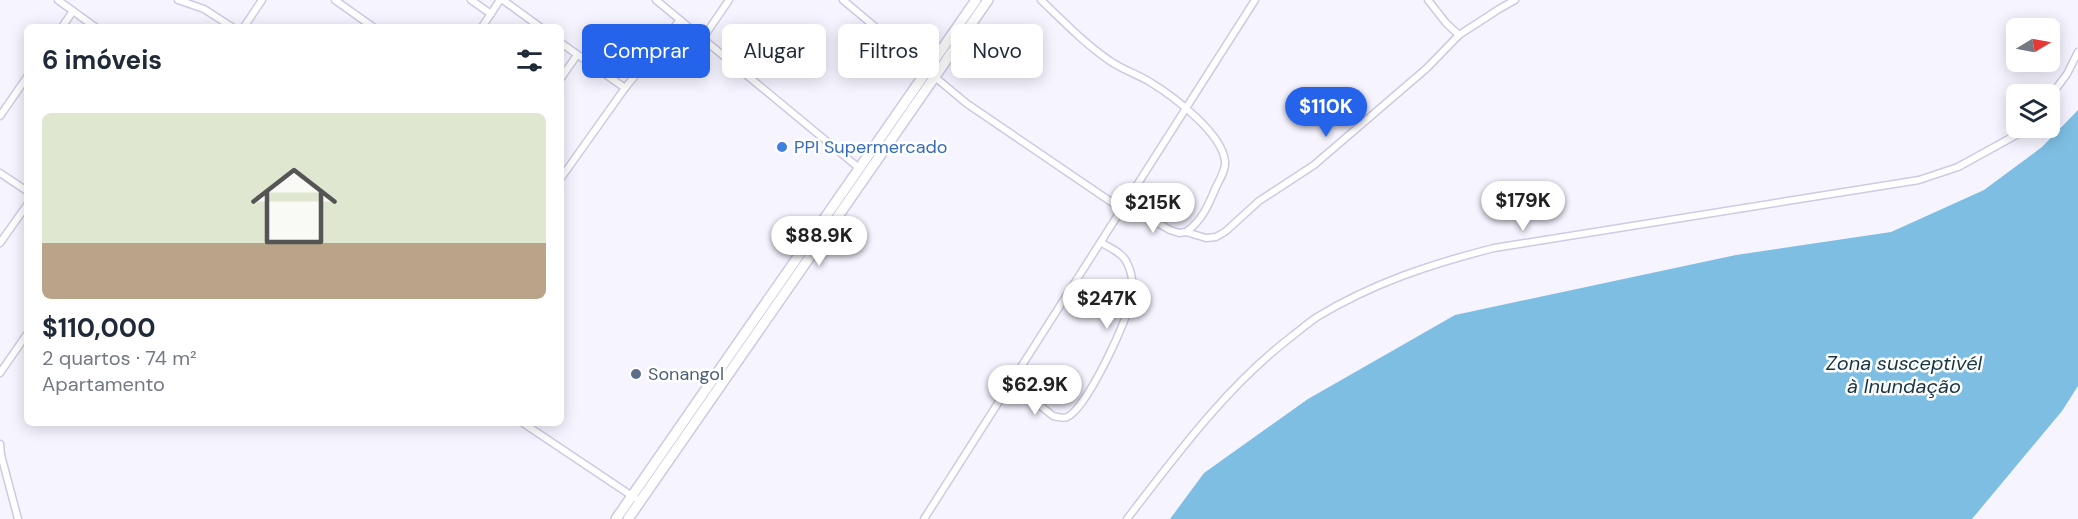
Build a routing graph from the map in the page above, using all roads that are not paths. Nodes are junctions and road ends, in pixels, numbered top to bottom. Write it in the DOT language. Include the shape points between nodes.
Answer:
graph roads {
  1 [pos="58,0"];
  2 [pos="178,0"];
  3 [pos="262,0"];
  4 [pos="335,0"];
  5 [pos="471,0"];
  6 [pos="502,0"];
  7 [pos="656,0"];
  8 [pos="729,0"];
  9 [pos="843,0"];
  10 [pos="976,0"];
  11 [pos="988,0"];
  12 [pos="1041,0"];
  13 [pos="1256,0"];
  14 [pos="1428,0"];
  15 [pos="1515,0"];
  16 [pos="74,11"];
  17 [pos="491,14"];
  18 [pos="680,20"];
  19 [pos="64,24"];
  20 [pos="91,24"];
  21 [pos="227,24"];
  22 [pos="246,24"];
  23 [pos="369,24"];
  24 [pos="484,24"];
  25 [pos="533,24"];
  26 [pos="685,24"];
  27 [pos="872,24"];
  28 [pos="710,28"];
  29 [pos="1459,35"];
  30 [pos="564,45"];
  31 [pos="710,45"];
  32 [pos="2078,52"];
  33 [pos="577,55"];
  34 [pos="939,61"];
  35 [pos="939,64"];
  36 [pos="564,74"];
  37 [pos="928,78"];
  38 [pos="928,78"];
  39 [pos="936,78"];
  40 [pos="24,81"];
  41 [pos="2060,84"];
  42 [pos="625,88"];
  43 [pos="1186,108"];
  44 [pos="0,116"];
  45 [pos="2010,138"];
  46 [pos="860,168"];
  47 [pos="0,173"];
  48 [pos="564,174"];
  49 [pos="24,189"];
  50 [pos="1125,207"];
  51 [pos="24,209"];
  52 [pos="1186,232"];
  53 [pos="0,243"];
  54 [pos="1102,243"];
  55 [pos="24,338"];
  56 [pos="0,373"];
  57 [pos="1012,383"];
  58 [pos="527,426"];
  59 [pos="0,444"];
  60 [pos="636,499"];
  61 [pos="18,519"];
  62 [pos="616,519"];
  63 [pos="627,519"];
  64 [pos="924,519"];
  65 [pos="1127,519"];
  1 -- 16 [label="street"];
  2 -- 21 [label="street" via="204,9"];
  3 -- 22 [label="street"];
  4 -- 23 [label="street"];
  5 -- 17 [label="street"];
  6 -- 17 [label="street"];
  6 -- 25 [label="street"];
  7 -- 18 [label="street"];
  8 -- 28 [label="street"];
  9 -- 27 [label="street"];
  10 -- 34 [label="main road"];
  11 -- 35 [label="main road"];
  12 -- 43 [label="street" via="1104,58 1152,83"];
  13 -- 43 [label="street"];
  14 -- 29 [label="street"];
  15 -- 29 [label="street"];
  16 -- 19 [label="street"];
  16 -- 20 [label="street"];
  17 -- 24 [label="street"];
  18 -- 26 [label="street"];
  18 -- 42 [label="street"];
  29 -- 52 [label="street" via="1427,68 1314,165 1259,201 1226,231 1206,238"];
  30 -- 33 [label="street"];
  31 -- 46 [label="street"];
  32 -- 41 [label="street"];
  33 -- 36 [label="street"];
  33 -- 42 [label="street"];
  37 -- 46 [label="main road"];
  38 -- 60 [label="main road"];
  39 -- 50 [label="street" via="974,110"];
  40 -- 44 [label="street"];
  42 -- 48 [label="street"];
  43 -- 50 [label="street"];
  43 -- 52 [label="street" via="1210,133 1225,160 1211,200 1197,223"];
  45 -- 65 [label="street" via="1958,166 1919,180 1494,248 1390,279 1316,318 1261,360 1208,416"];
  46 -- 60 [label="main road"];
  47 -- 49 [label="street"];
  50 -- 52 [label="street" via="1170,230"];
  50 -- 54 [label="street"];
  51 -- 53 [label="street"];
  54 -- 57 [label="street"];
  54 -- 57 [label="street" via="1125,259 1132,276 1132,295 1125,323 1094,383 1074,412 1061,418 1053,416"];
  55 -- 56 [label="street"];
  57 -- 64 [label="street"];
  58 -- 60 [label="street"];
  59 -- 61 [label="street"];
  60 -- 62 [label="main road"];
  60 -- 63 [label="main road"];
}
